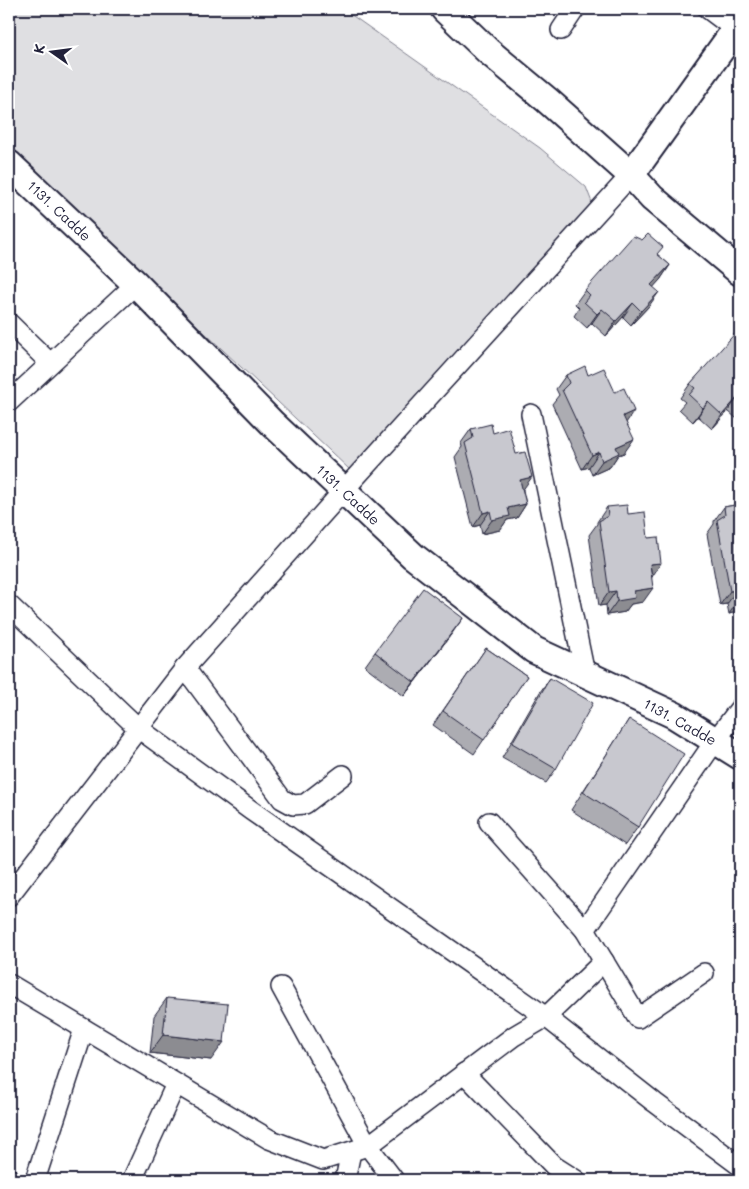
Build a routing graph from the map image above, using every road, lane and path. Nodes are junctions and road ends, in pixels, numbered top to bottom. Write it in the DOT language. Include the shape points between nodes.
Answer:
graph roads {
  1 [pos="444,9"];
  2 [pos="575,9"];
  3 [pos="708,9"];
  4 [pos="739,29"];
  5 [pos="561,30"];
  6 [pos="9,164"];
  7 [pos="631,175"];
  8 [pos="740,272"];
  9 [pos="136,284"];
  10 [pos="9,323"];
  11 [pos="50,363"];
  12 [pos="9,402"];
  13 [pos="531,414"];
  14 [pos="344,490"];
  15 [pos="9,606"];
  16 [pos="185,668"];
  17 [pos="585,674"];
  18 [pos="740,708"];
  19 [pos="138,728"];
  20 [pos="715,741"];
  21 [pos="740,756"];
  22 [pos="343,775"];
  23 [pos="489,822"];
  24 [pos="9,896"];
  25 [pos="585,930"];
  26 [pos="604,960"];
  27 [pos="704,973"];
  28 [pos="9,984"];
  29 [pos="281,987"];
  30 [pos="546,1017"];
  31 [pos="84,1029"];
  32 [pos="464,1074"];
  33 [pos="176,1084"];
  34 [pos="360,1149"];
  35 [pos="740,1166"];
  36 [pos="35,1180"];
  37 [pos="132,1180"];
  38 [pos="345,1180"];
  39 [pos="394,1180"];
  40 [pos="576,1180"];
  1 -- 7 [label="street"];
  2 -- 5 [label="street"];
  3 -- 4 [label="street"];
  4 -- 7 [label="street"];
  6 -- 9 [label="street, 1131. Cadde"];
  7 -- 8 [label="street" via="652,198"];
  7 -- 14 [label="street"];
  9 -- 11 [label="street"];
  9 -- 14 [label="street, 1131. Cadde" via="273,424"];
  10 -- 11 [label="street"];
  11 -- 12 [label="street"];
  13 -- 17 [label="street"];
  14 -- 16 [label="street"];
  14 -- 17 [label="street, 1131. Cadde" via="413,556 534,650"];
  15 -- 19 [label="street"];
  16 -- 19 [label="street"];
  16 -- 22 [label="street" via="282,799 293,805 305,804"];
  17 -- 20 [label="street, 1131. Cadde" via="674,715"];
  18 -- 20 [label="street"];
  19 -- 24 [label="street"];
  19 -- 30 [label="street"];
  20 -- 21 [label="street, 1131. Cadde"];
  20 -- 25 [label="street"];
  23 -- 25 [label="street"];
  25 -- 26 [label="street"];
  26 -- 27 [label="street" via="638,1018"];
  26 -- 30 [label="street"];
  28 -- 31 [label="street"];
  29 -- 34 [label="street"];
  30 -- 32 [label="street" via="514,1036"];
  30 -- 35 [label="street"];
  31 -- 33 [label="street"];
  31 -- 36 [label="street"];
  32 -- 34 [label="street"];
  32 -- 40 [label="street" via="554,1166"];
  33 -- 34 [label="street" via="269,1139 323,1160"];
  33 -- 37 [label="street"];
  34 -- 38 [label="street"];
  34 -- 39 [label="street"];
}
